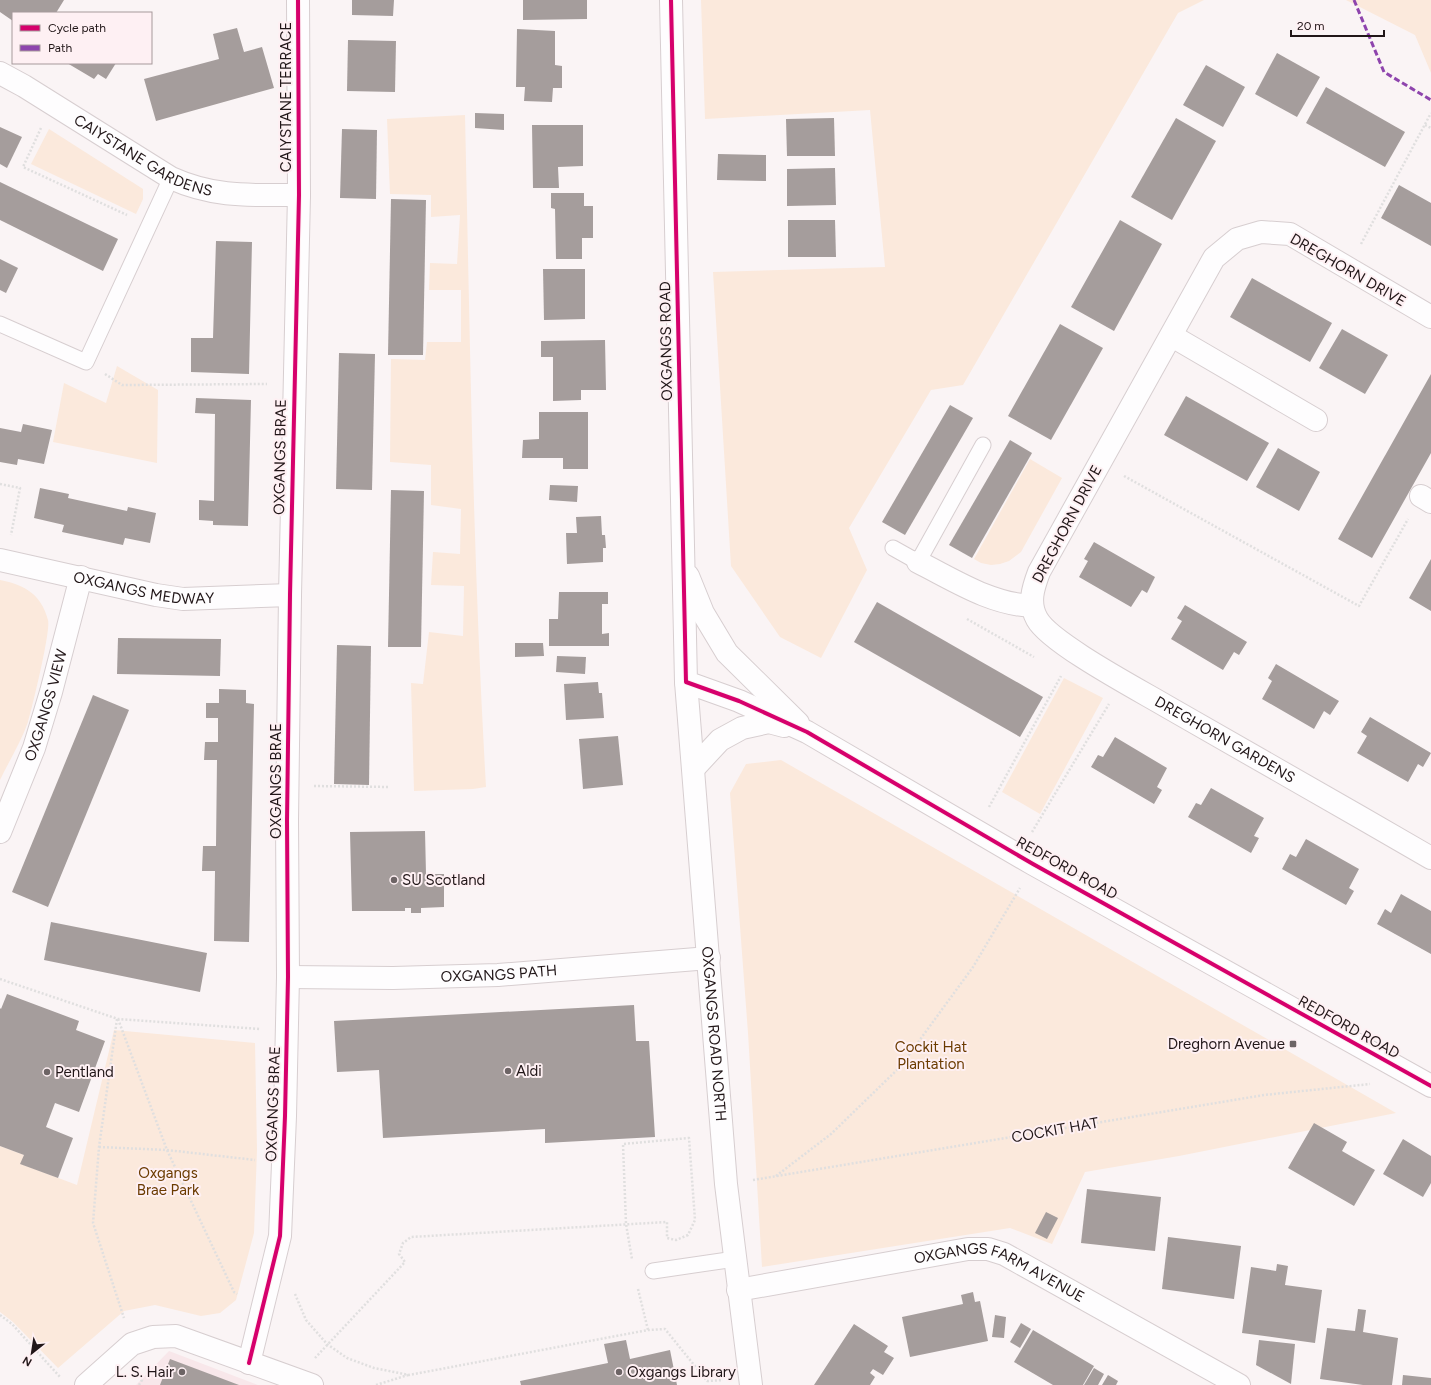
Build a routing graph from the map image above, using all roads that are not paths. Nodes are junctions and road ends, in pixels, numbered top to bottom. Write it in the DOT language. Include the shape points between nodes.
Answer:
graph roads {
  1 [pos="298,0"];
  2 [pos="671,0"];
  3 [pos="0,73"];
  4 [pos="171,178"];
  5 [pos="299,195"];
  6 [pos="1431,317"];
  7 [pos="0,324"];
  8 [pos="1172,336"];
  9 [pos="1316,420"];
  10 [pos="983,445"];
  11 [pos="893,548"];
  12 [pos="3,561"];
  13 [pos="918,562"];
  14 [pos="683,565"];
  15 [pos="81,577"];
  16 [pos="290,595"];
  17 [pos="1032,606"];
  18 [pos="686,682"];
  19 [pos="807,732"];
  20 [pos="694,768"];
  21 [pos="0,830"];
  22 [pos="1431,858"];
  23 [pos="709,958"];
  24 [pos="288,977"];
  25 [pos="1431,1086"];
  26 [pos="735,1259"];
  27 [pos="653,1271"];
  28 [pos="738,1290"];
  29 [pos="250,1363"];
  30 [pos="751,1381"];
  31 [pos="308,1383"];
  32 [pos="86,1385"];
  33 [pos="1239,1385"];
  1 -- 5 [label="street, CAIYSTANE TERRACE"];
  2 -- 14 [label="street, OXGANGS ROAD"];
  3 -- 4 [label="street, CAIYSTANE GARDENS"];
  4 -- 5 [label="street, CAIYSTANE GARDENS" via="198,189 214,192"];
  4 -- 7 [label="lane" via="86,362"];
  5 -- 16 [label="street, OXGANGS BRAE"];
  6 -- 8 [label="street, DREGHORN DRIVE" via="1290,234 1261,232 1237,239 1214,258"];
  8 -- 9 [label="street"];
  8 -- 17 [label="street, DREGHORN DRIVE" via="1039,572 1032,591"];
  10 -- 13 [label="lane"];
  11 -- 13 [label="lane"];
  12 -- 15 [label="street, OXGANGS MEDWAY"];
  13 -- 17 [label="street" via="986,597 1014,605"];
  14 -- 18 [label="street, OXGANGS ROAD"];
  14 -- 19 [label="street" via="703,613 728,653"];
  15 -- 16 [label="street, OXGANGS MEDWAY" via="183,599"];
  15 -- 21 [label="street, OXGANGS VIEW" via="34,748"];
  16 -- 24 [label="street, OXGANGS BRAE"];
  17 -- 22 [label="street, DREGHORN GARDENS" via="1037,620 1059,641"];
  18 -- 19 [label="street, REDFORD ROAD" via="739,701"];
  18 -- 20 [label="street, OXGANGS ROAD NORTH"];
  19 -- 20 [label="street" via="769,722 742,728 720,740"];
  19 -- 25 [label="street, REDFORD ROAD" via="1026,859"];
  20 -- 23 [label="street, OXGANGS ROAD NORTH"];
  23 -- 24 [label="street, OXGANGS PATH" via="498,975"];
  23 -- 26 [label="street, OXGANGS ROAD NORTH" via="726,1184"];
  24 -- 29 [label="street, OXGANGS BRAE" via="280,1236"];
  26 -- 27 [label="lane"];
  26 -- 28 [label="street, OXGANGS ROAD NORTH"];
  28 -- 30 [label="street, OXGANGS ROAD NORTH"];
  28 -- 33 [label="street, OXGANGS FARM AVENUE" via="968,1249 988,1249 1004,1254"];
  29 -- 31 [label="street"];
  29 -- 32 [label="street" via="176,1336 153,1337 132,1344"];
}
